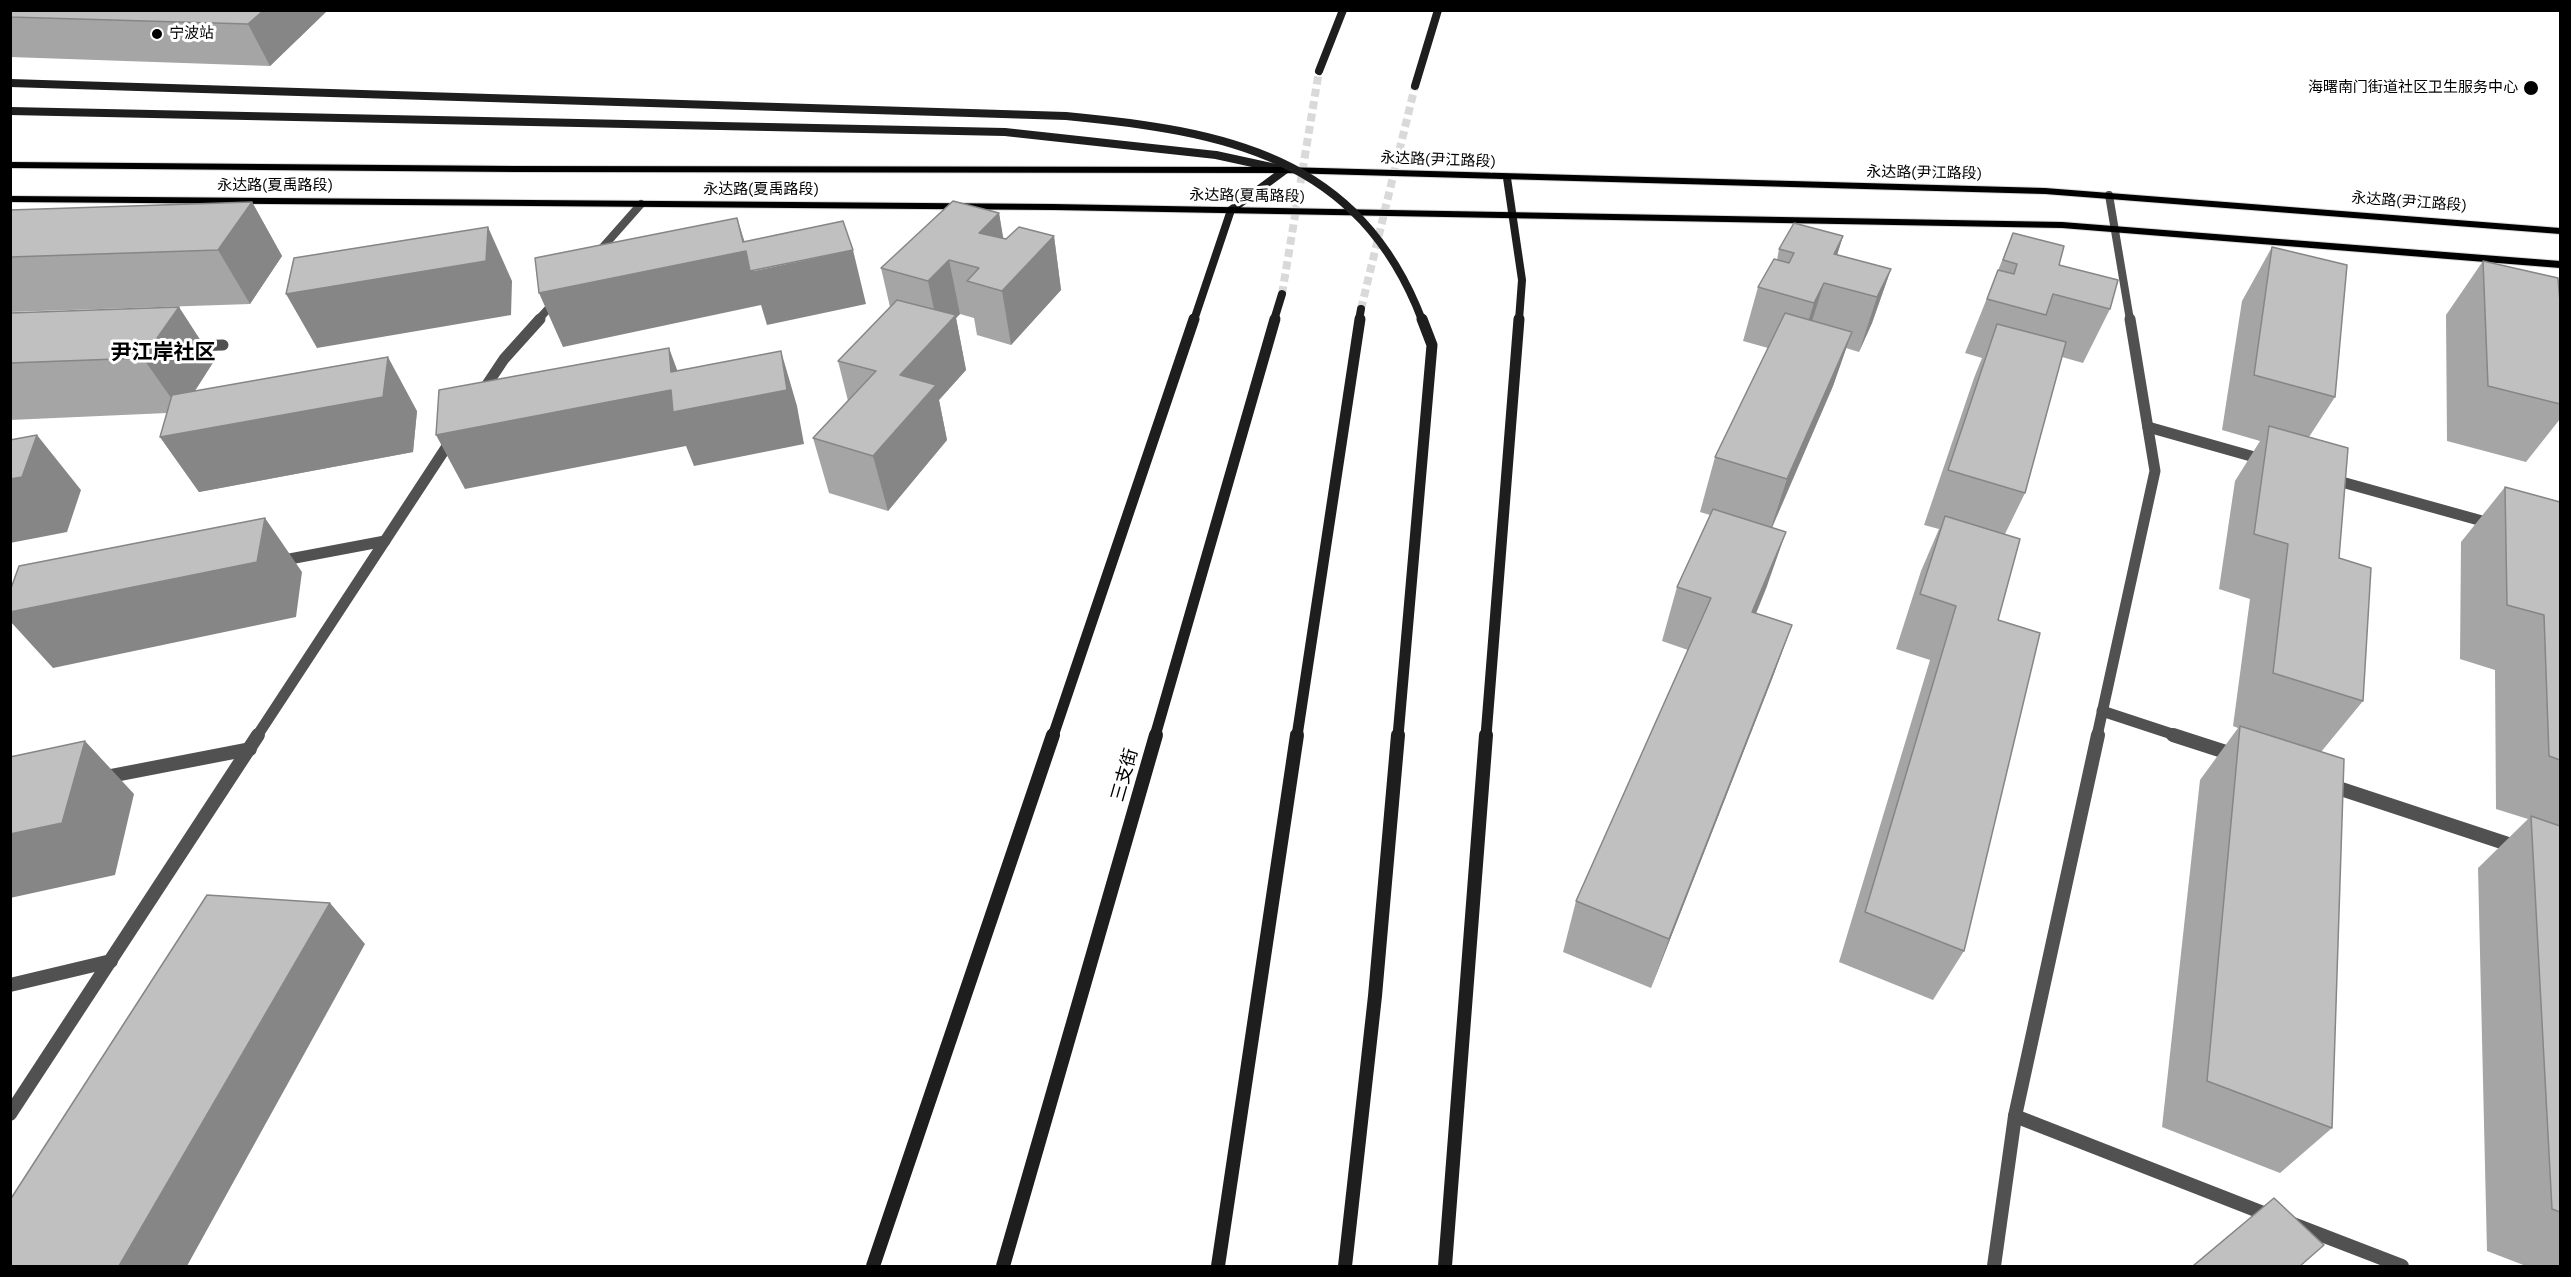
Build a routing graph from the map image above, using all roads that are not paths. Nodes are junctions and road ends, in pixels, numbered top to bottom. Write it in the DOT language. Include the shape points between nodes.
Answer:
graph roads {
  1 [pos="1343,10"];
  2 [pos="1438,10"];
  3 [pos="1319,71"];
  4 [pos="10,83"];
  5 [pos="1415,86"];
  6 [pos="10,111"];
  7 [pos="10,165"];
  8 [pos="1284,170"];
  9 [pos="1507,178"];
  10 [pos="2109,195"];
  11 [pos="10,199"];
  12 [pos="641,204"];
  13 [pos="1231,210"];
  14 [pos="1512,215"];
  15 [pos="2115,230"];
  16 [pos="2560,231"];
  17 [pos="588,264"];
  18 [pos="2560,265"];
  19 [pos="565,290"];
  20 [pos="1282,294"];
  21 [pos="1361,309"];
  22 [pos="223,345"];
  23 [pos="176,347"];
  24 [pos="473,407"];
  25 [pos="460,426"];
  26 [pos="2148,427"];
  27 [pos="2274,463"];
  28 [pos="2320,476"];
  29 [pos="2503,527"];
  30 [pos="385,541"];
  31 [pos="268,563"];
  32 [pos="2102,711"];
  33 [pos="250,749"];
  34 [pos="2248,759"];
  35 [pos="90,780"];
  36 [pos="2315,781"];
  37 [pos="2527,850"];
  38 [pos="111,960"];
  39 [pos="10,985"];
  40 [pos="10,1114"];
  41 [pos="2015,1116"];
  42 [pos="873,1266"];
  43 [pos="1003,1266"];
  44 [pos="1218,1266"];
  45 [pos="1345,1266"];
  46 [pos="1445,1266"];
  47 [pos="1994,1266"];
  48 [pos="2402,1266"];
  1 -- 3 [label="main road"];
  2 -- 5 [label="main road"];
  4 -- 45 [label="main road, bridge" via="1124,120 1231,141 1264,153 1332,192 1369,223 1421,308 1432,345 1375,996"];
  6 -- 8 [label="main road" via="1005,132 1216,155"];
  7 -- 8 [label="main road, 永达路(夏禹路段)"];
  8 -- 9 [label="main road, 永达路(尹江路段)"];
  8 -- 13 [label="main road"];
  9 -- 10 [label="main road, 永达路(尹江路段)"];
  9 -- 14 [label="main road"];
  10 -- 15 [label="street"];
  10 -- 16 [label="main road, 永达路(尹江路段)"];
  11 -- 12 [label="main road, 永达路(夏禹路段)"];
  12 -- 13 [label="main road, 永达路(夏禹路段)"];
  12 -- 17 [label="street"];
  13 -- 14 [label="main road, 永达路(夏禹路段)"];
  13 -- 42 [label="main road"];
  14 -- 15 [label="main road" via="2062,225"];
  14 -- 46 [label="main road" via="1522,280"];
  15 -- 18 [label="main road"];
  15 -- 26 [label="street"];
  19 -- 24 [label="street" via="504,359"];
  20 -- 43 [label="main road, 三支街"];
  21 -- 44 [label="main road"];
  22 -- 23 [label="street"];
  25 -- 30 [label="street"];
  26 -- 27 [label="street"];
  26 -- 32 [label="street" via="2155,471"];
  28 -- 29 [label="street"];
  30 -- 31 [label="street"];
  30 -- 33 [label="street"];
  32 -- 34 [label="street"];
  32 -- 41 [label="street"];
  33 -- 35 [label="street"];
  33 -- 38 [label="street"];
  36 -- 37 [label="street"];
  38 -- 39 [label="street"];
  38 -- 40 [label="street"];
  41 -- 47 [label="street"];
  41 -- 48 [label="street"];
}
